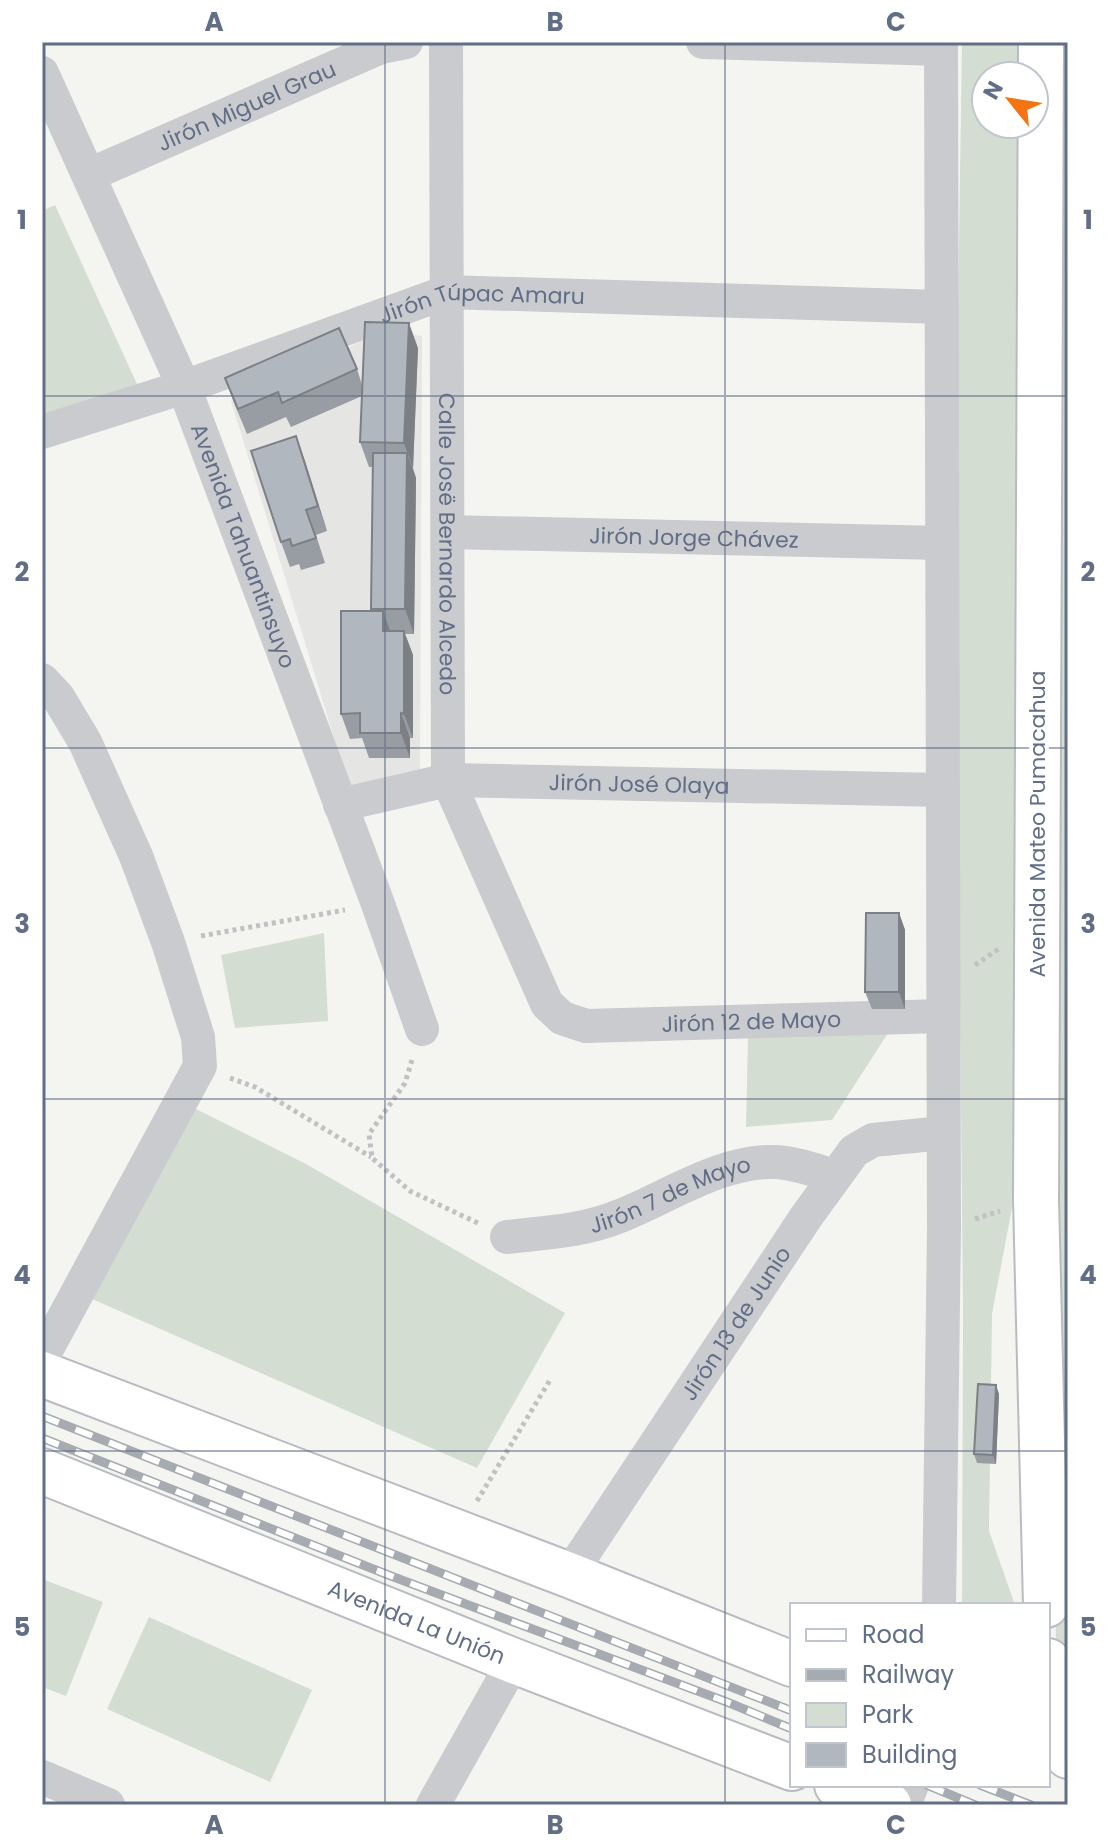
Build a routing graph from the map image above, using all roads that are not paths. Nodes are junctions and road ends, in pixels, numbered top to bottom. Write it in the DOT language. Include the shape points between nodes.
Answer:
graph roads {
  1 [pos="406,42"];
  2 [pos="446,42"];
  3 [pos="703,42"];
  4 [pos="1041,42"];
  5 [pos="941,46"];
  6 [pos="42,73"];
  7 [pos="89,175"];
  8 [pos="447,292"];
  9 [pos="941,307"];
  10 [pos="184,387"];
  11 [pos="42,432"];
  12 [pos="448,532"];
  13 [pos="942,543"];
  14 [pos="42,680"];
  15 [pos="448,780"];
  16 [pos="942,790"];
  17 [pos="340,805"];
  18 [pos="943,1016"];
  19 [pos="562,1018"];
  20 [pos="422,1029"];
  21 [pos="1052,1049"];
  22 [pos="943,1133"];
  23 [pos="834,1176"];
  24 [pos="507,1237"];
  25 [pos="42,1358"];
  26 [pos="42,1374"];
  27 [pos="42,1471"];
  28 [pos="569,1575"];
  29 [pos="939,1603"];
  30 [pos="1046,1603"];
  31 [pos="514,1661"];
  32 [pos="790,1663"];
  33 [pos="1050,1670"];
  34 [pos="1068,1756"];
  35 [pos="790,1767"];
  36 [pos="42,1777"];
  37 [pos="842,1787"];
  38 [pos="108,1805"];
  39 [pos="433,1805"];
  40 [pos="889,1805"];
  1 -- 7 [label="street, Jirón Miguel Grau" via="381,47"];
  2 -- 8 [label="street, Calle Josë Bernardo Alcedo"];
  3 -- 5 [label="street"];
  4 -- 21 [label="street, Avenida Mateo Pumacahua"];
  5 -- 9 [label="street"];
  6 -- 7 [label="street, Avenida Tahuantinsuyo"];
  7 -- 10 [label="street, Avenida Tahuantinsuyo"];
  8 -- 9 [label="street, Jirón Túpac Amaru"];
  8 -- 10 [label="street, Jirón Túpac Amaru"];
  8 -- 12 [label="street, Calle Josë Bernardo Alcedo"];
  9 -- 13 [label="street"];
  10 -- 11 [label="street, Jirón Túpac Amaru"];
  10 -- 17 [label="street, Avenida Tahuantinsuyo"];
  12 -- 13 [label="street, Jirón Jorge Chávez"];
  12 -- 15 [label="street, Calle Josë Bernardo Alcedo"];
  13 -- 16 [label="street"];
  14 -- 25 [label="street" via="85,742 136,856 198,1037 200,1066"];
  15 -- 16 [label="street, Jirón José Olaya"];
  15 -- 17 [label="street, Jirón José Olaya"];
  15 -- 19 [label="street, Calle Josë Bernardo Alcedo" via="547,1004"];
  16 -- 18 [label="street"];
  17 -- 20 [label="street, Avenida Tahuantinsuyo"];
  18 -- 19 [label="street, Jirón 12 de Mayo" via="586,1026"];
  18 -- 22 [label="street"];
  21 -- 30 [label="street, Avenida Mateo Pumacahua" via="1036,1216"];
  22 -- 23 [label="street, Jirón 13 de Junio" via="873,1140 854,1151"];
  22 -- 29 [label="street"];
  23 -- 24 [label="street, Jirón 7 de Mayo" via="774,1162 733,1168 619,1217 577,1229"];
  23 -- 28 [label="street, Jirón 13 de Junio"];
  26 -- 28 [label="street"];
  27 -- 31 [label="street, Avenida La Unión"];
  28 -- 32 [label="street"];
  31 -- 35 [label="street, Avenida La Unión"];
  31 -- 39 [label="street"];
  33 -- 34 [label="street"];
  36 -- 38 [label="street"];
  37 -- 40 [label="street"];
}
